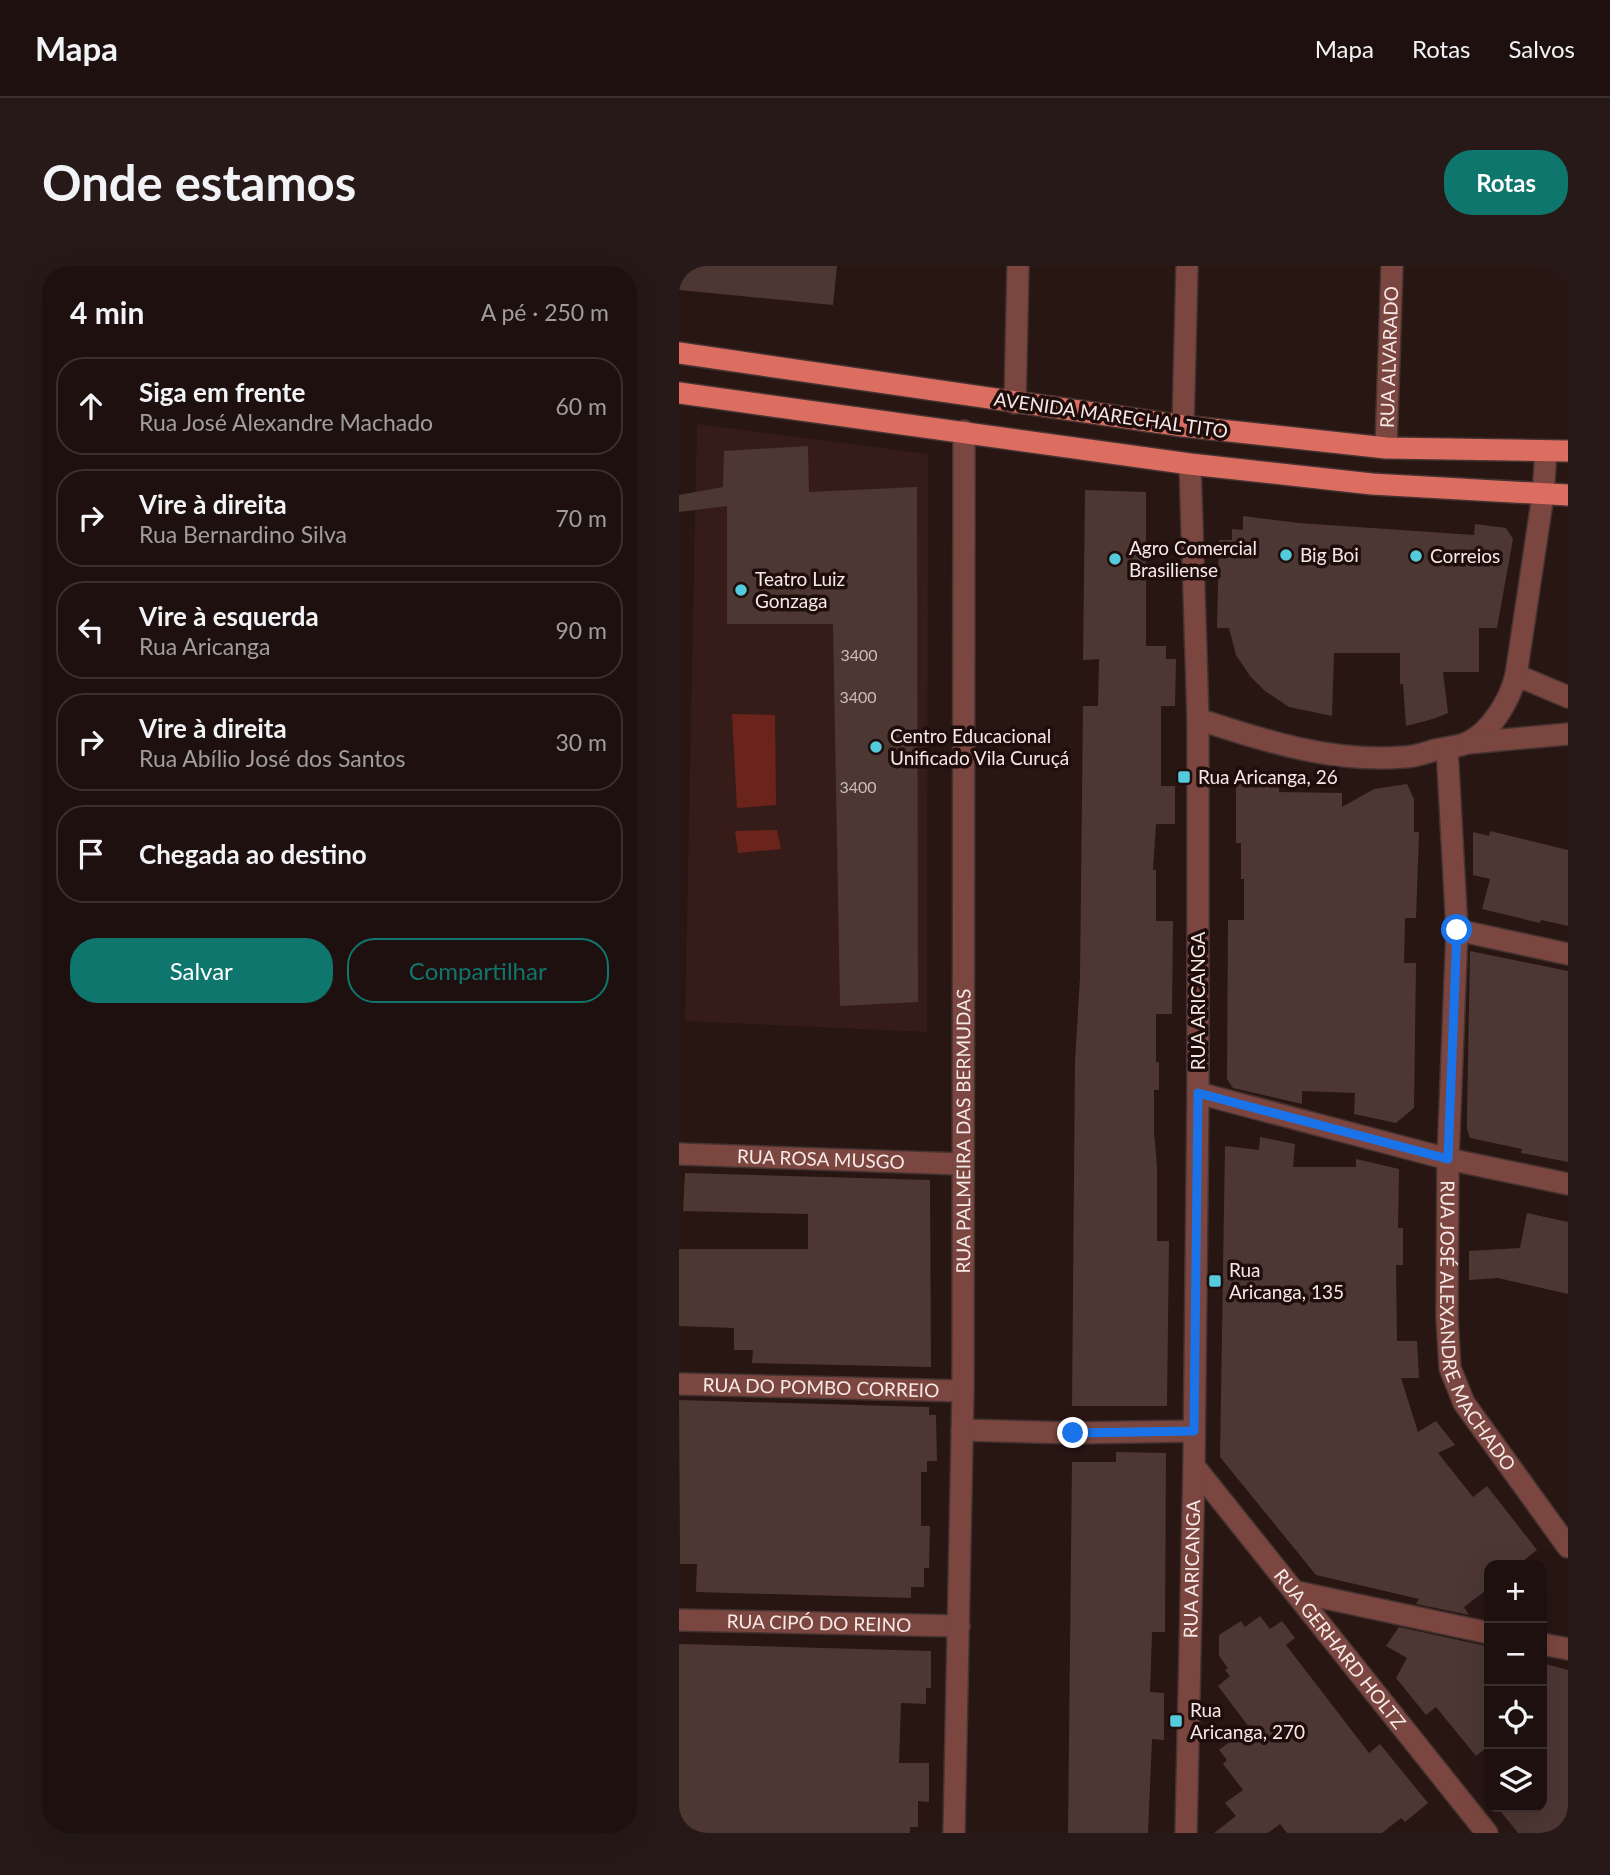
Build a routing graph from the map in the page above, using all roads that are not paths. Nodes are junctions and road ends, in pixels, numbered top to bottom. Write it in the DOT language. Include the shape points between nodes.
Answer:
graph roads {
  1 [pos="1018,266"];
  2 [pos="1187,266"];
  3 [pos="1392,266"];
  4 [pos="679,354"];
  5 [pos="679,393"];
  6 [pos="1015,403"];
  7 [pos="1183,426"];
  8 [pos="964,431"];
  9 [pos="1386,448"];
  10 [pos="1568,451"];
  11 [pos="1546,452"];
  12 [pos="1190,464"];
  13 [pos="1542,495"];
  14 [pos="1568,495"];
  15 [pos="1516,675"];
  16 [pos="1568,698"];
  17 [pos="1198,719"];
  18 [pos="1568,734"];
  19 [pos="1468,743"];
  20 [pos="1447,748"];
  21 [pos="1457,930"];
  22 [pos="1568,954"];
  23 [pos="1198,1093"];
  24 [pos="679,1154"];
  25 [pos="1448,1159"];
  26 [pos="962,1164"];
  27 [pos="1568,1184"];
  28 [pos="679,1384"];
  29 [pos="963,1391"];
  30 [pos="963,1430"];
  31 [pos="1194,1431"];
  32 [pos="1194,1466"];
  33 [pos="1568,1547"];
  34 [pos="1297,1592"];
  35 [pos="679,1620"];
  36 [pos="958,1626"];
  37 [pos="1484,1632"];
  38 [pos="1547,1645"];
  39 [pos="1568,1649"];
  40 [pos="954,1833"];
  41 [pos="1186,1833"];
  42 [pos="1487,1833"];
  1 -- 6 [label="street"];
  2 -- 7 [label="street"];
  3 -- 9 [label="street, RUA ALVARADO"];
  4 -- 6 [label="main road, AVENIDA MARECHAL TITO"];
  5 -- 8 [label="main road, AVENIDA MARECHAL TITO"];
  6 -- 7 [label="main road, AVENIDA MARECHAL TITO"];
  7 -- 9 [label="main road, AVENIDA MARECHAL TITO"];
  8 -- 12 [label="main road, AVENIDA MARECHAL TITO"];
  8 -- 26 [label="street, RUA PALMEIRA DAS BERMUDAS"];
  9 -- 11 [label="main road, AVENIDA MARECHAL TITO"];
  10 -- 11 [label="main road, AVENIDA MARECHAL TITO"];
  11 -- 13 [label="street"];
  12 -- 13 [label="main road, AVENIDA MARECHAL TITO" via="1372,484"];
  12 -- 17 [label="street, RUA ARICANGA"];
  13 -- 14 [label="main road, AVENIDA MARECHAL TITO"];
  13 -- 15 [label="street"];
  15 -- 16 [label="street"];
  15 -- 19 [label="street" via="1495,717"];
  17 -- 20 [label="street" via="1313,752 1405,757"];
  17 -- 23 [label="street, RUA ARICANGA"];
  18 -- 19 [label="street"];
  19 -- 20 [label="street"];
  20 -- 21 [label="street, RUA JOSÉ ALEXANDRE MACHADO"];
  21 -- 22 [label="street"];
  21 -- 25 [label="street, RUA JOSÉ ALEXANDRE MACHADO"];
  23 -- 25 [label="street"];
  23 -- 31 [label="street, RUA ARICANGA"];
  24 -- 26 [label="street, RUA ROSA MUSGO"];
  25 -- 27 [label="street"];
  25 -- 33 [label="street, RUA JOSÉ ALEXANDRE MACHADO" via="1450,1368 1464,1403"];
  26 -- 29 [label="street, RUA PALMEIRA DAS BERMUDAS"];
  28 -- 29 [label="street, RUA DO POMBO CORREIO"];
  29 -- 30 [label="street, RUA PALMEIRA DAS BERMUDAS"];
  30 -- 31 [label="street"];
  30 -- 36 [label="street, RUA PALMEIRA DAS BERMUDAS"];
  31 -- 32 [label="street, RUA ARICANGA"];
  32 -- 34 [label="street, RUA GERHARD HOLTZ"];
  32 -- 41 [label="street, RUA ARICANGA"];
  34 -- 37 [label="street"];
  34 -- 42 [label="street, RUA GERHARD HOLTZ"];
  35 -- 36 [label="street, RUA CIPÓ DO REINO"];
  36 -- 40 [label="street, RUA PALMEIRA DAS BERMUDAS"];
  38 -- 39 [label="street"];
}
